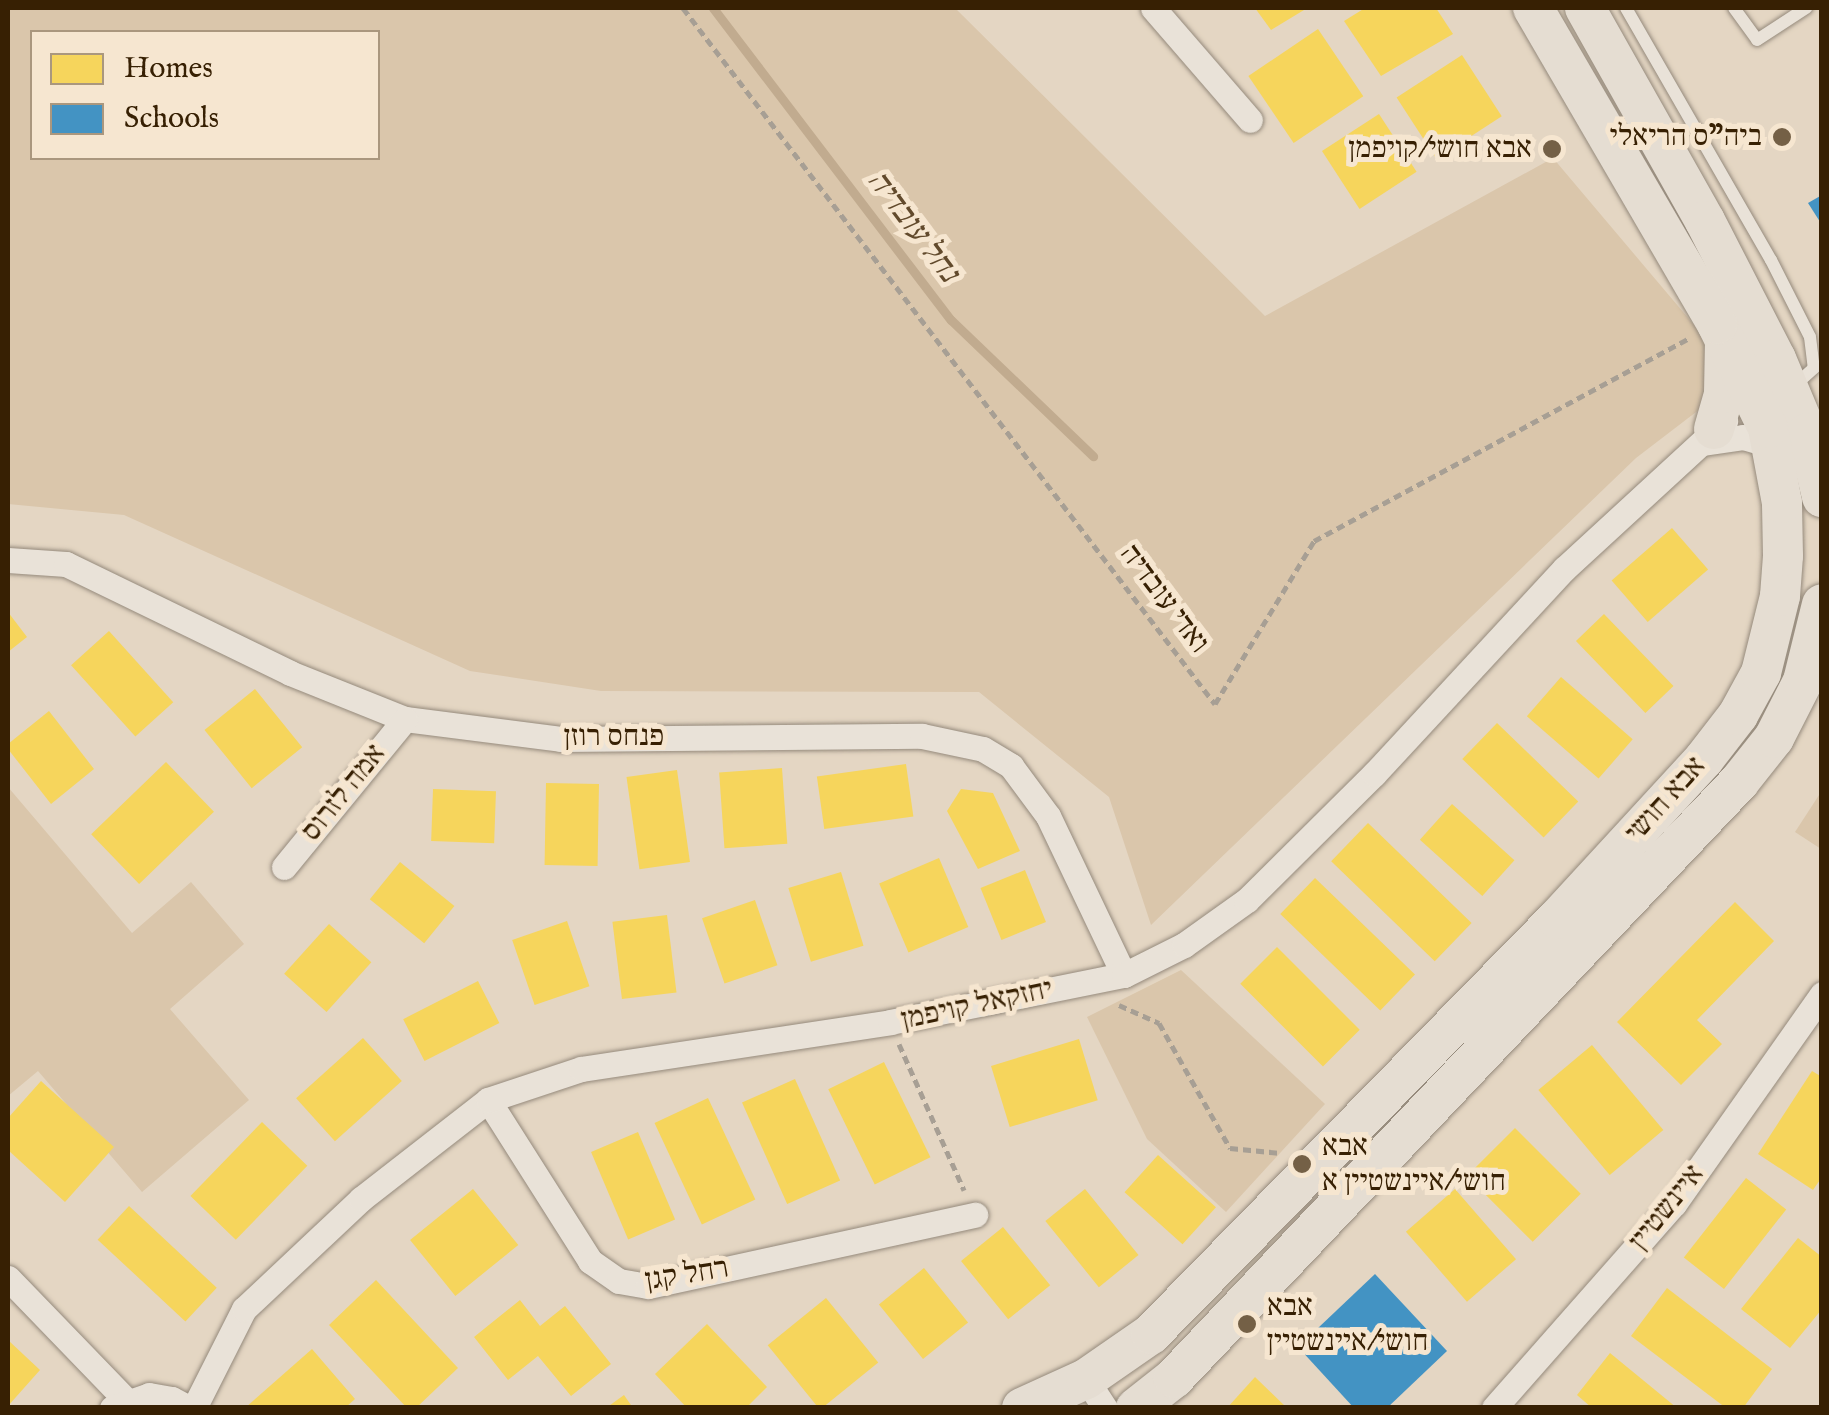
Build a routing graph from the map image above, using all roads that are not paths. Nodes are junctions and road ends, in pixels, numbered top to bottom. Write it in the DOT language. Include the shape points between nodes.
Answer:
graph roads {
  1 [pos="1153,8"];
  2 [pos="1533,8"];
  3 [pos="1584,8"];
  4 [pos="1626,8"];
  5 [pos="1734,8"];
  6 [pos="1806,8"];
  7 [pos="1250,120"];
  8 [pos="1720,331"];
  9 [pos="1766,393"];
  10 [pos="1704,438"];
  11 [pos="1794,454"];
  12 [pos="1822,496"];
  13 [pos="8,560"];
  14 [pos="1822,604"];
  15 [pos="405,719"];
  16 [pos="284,867"];
  17 [pos="1124,976"];
  18 [pos="1822,994"];
  19 [pos="488,1100"];
  20 [pos="975,1215"];
  21 [pos="8,1278"];
  22 [pos="1096,1393"];
  23 [pos="1168,1393"];
  24 [pos="119,1404"];
  25 [pos="192,1408"];
  26 [pos="1022,1408"];
  27 [pos="1136,1408"];
  28 [pos="1494,1408"];
  1 -- 7 [label="street"];
  2 -- 8 [label="main road, אבא חושי"];
  3 -- 9 [label="main road, אבא חושי" via="1705,221"];
  4 -- 9 [label="lane" via="1810,337 1814,368"];
  5 -- 6 [label="lane" via="1757,40"];
  8 -- 9 [label="main road, אבא חושי"];
  8 -- 10 [label="main road" via="1724,393"];
  9 -- 10 [label="street, יחזקאל קויפמן"];
  9 -- 11 [label="main road, אבא חושי"];
  10 -- 11 [label="street" via="1742,437"];
  10 -- 17 [label="street, יחזקאל קויפמן" via="1564,568 1247,900 1184,945"];
  11 -- 12 [label="main road, אבא חושי"];
  11 -- 22 [label="main road, אבא חושי" via="1782,504 1780,596 1761,673 1738,715 1557,919"];
  13 -- 15 [label="street, פנחס רוזן" via="66,564 290,673"];
  14 -- 23 [label="main road, אבא חושי" via="1803,681 1774,738 1740,782"];
  15 -- 16 [label="street, אמה לזרוס"];
  15 -- 17 [label="street, פנחס רוזן" via="561,739 922,736 983,748 1011,766 1048,816"];
  17 -- 19 [label="street, יחזקאל קויפמן" via="890,1022 580,1069"];
  18 -- 28 [label="street, איינשטיין" via="1674,1204"];
  19 -- 20 [label="street, רחל קגן" via="590,1262 620,1281 648,1286"];
  19 -- 25 [label="street, יחזקאל קויפמן" via="360,1199 244,1310"];
  21 -- 24 [label="street"];
  22 -- 26 [label="main road, אבא חושי"];
  23 -- 27 [label="main road, אבא חושי"];
  24 -- 25 [label="street" via="149,1395"];
}
